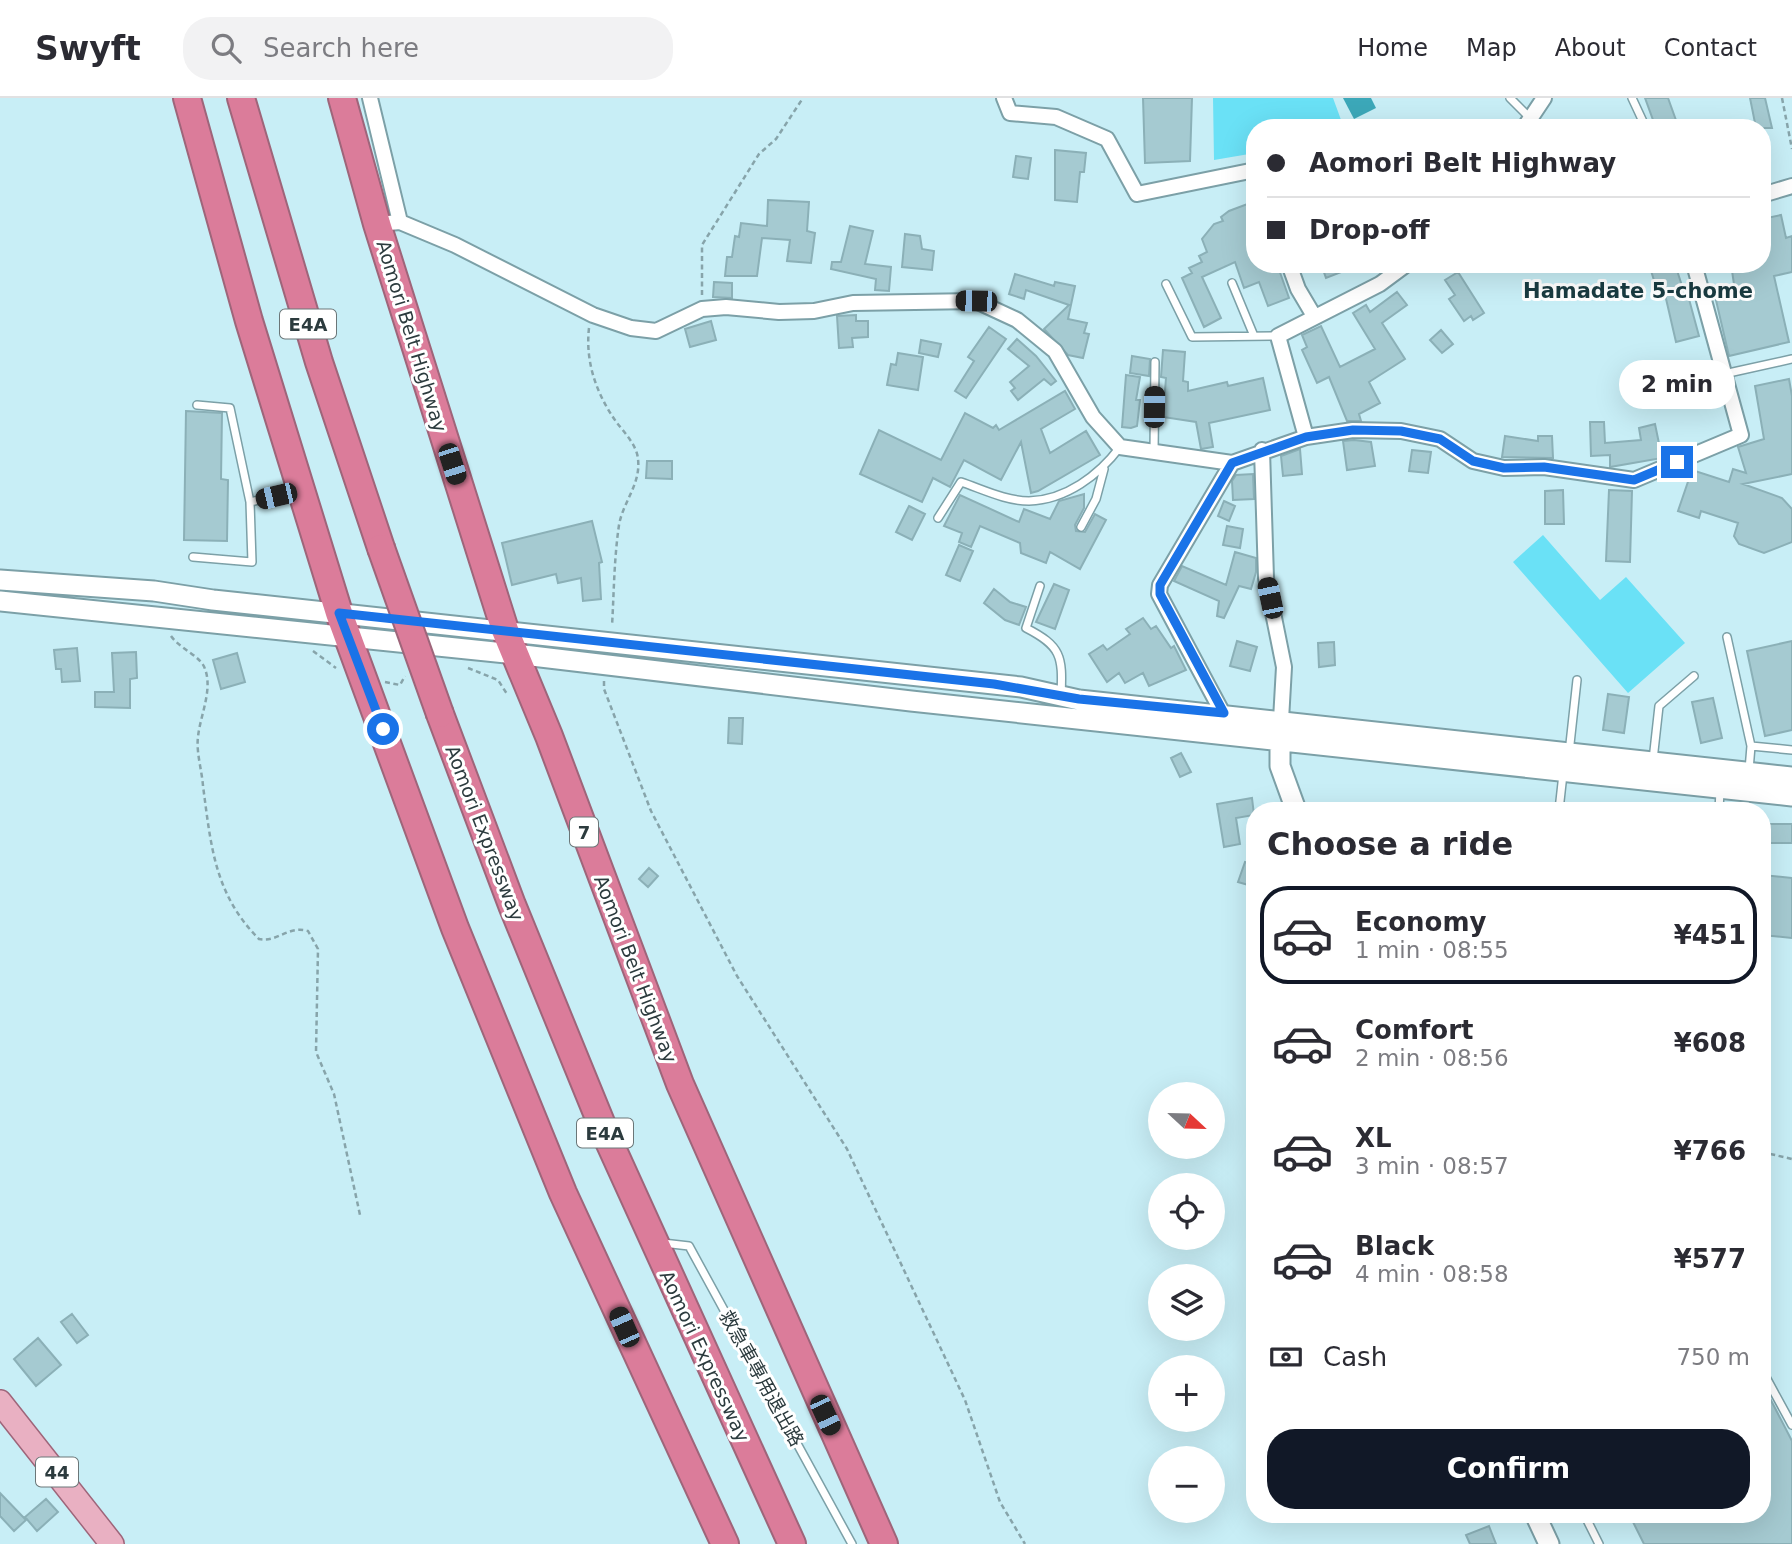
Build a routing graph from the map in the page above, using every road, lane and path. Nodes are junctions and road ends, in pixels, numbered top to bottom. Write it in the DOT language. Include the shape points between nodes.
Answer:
graph roads {
  1 [pos="187,98"];
  2 [pos="241,98"];
  3 [pos="342,98"];
  4 [pos="370,98"];
  5 [pos="803,98"];
  6 [pos="1004,98"];
  7 [pos="1510,98"];
  8 [pos="1544,98"];
  9 [pos="1632,98"];
  10 [pos="1782,98"];
  11 [pos="1524,119"];
  12 [pos="1530,119"];
  13 [pos="1642,119"];
  14 [pos="1792,149"];
  15 [pos="1246,172"];
  16 [pos="1792,186"];
  17 [pos="1771,192"];
  18 [pos="389,223"];
  19 [pos="1292,273"];
  20 [pos="1395,273"];
  21 [pos="1696,273"];
  22 [pos="1232,283"];
  23 [pos="1166,284"];
  24 [pos="702,309"];
  25 [pos="593,315"];
  26 [pos="1314,316"];
  27 [pos="1278,335"];
  28 [pos="1254,336"];
  29 [pos="1792,359"];
  30 [pos="1155,362"];
  31 [pos="1724,374"];
  32 [pos="197,405"];
  33 [pos="1306,437"];
  34 [pos="1120,447"];
  35 [pos="1262,450"];
  36 [pos="1154,452"];
  37 [pos="1232,463"];
  38 [pos="1104,468"];
  39 [pos="301,491"];
  40 [pos="250,502"];
  41 [pos="938,518"];
  42 [pos="1082,527"];
  43 [pos="193,557"];
  44 [pos="0,580"];
  45 [pos="1040,586"];
  46 [pos="0,601"];
  47 [pos="339,613"];
  48 [pos="167,619"];
  49 [pos="1727,637"];
  50 [pos="349,638"];
  51 [pos="611,641"];
  52 [pos="510,642"];
  53 [pos="606,664"];
  54 [pos="1694,676"];
  55 [pos="1577,680"];
  56 [pos="1061,695"];
  57 [pos="1224,713"];
  58 [pos="1280,729"];
  59 [pos="1232,734"];
  60 [pos="1751,746"];
  61 [pos="1792,750"];
  62 [pos="1569,753"];
  63 [pos="1652,762"];
  64 [pos="1748,772"];
  65 [pos="1563,774"];
  66 [pos="1792,777"];
  67 [pos="1720,790"];
  68 [pos="1792,796"];
  69 [pos="1293,802"];
  70 [pos="1560,802"];
  71 [pos="1719,802"];
  72 [pos="1771,1154"];
  73 [pos="1792,1160"];
  74 [pos="360,1214"];
  75 [pos="652,1242"];
  76 [pos="1771,1386"];
  77 [pos="0,1402"];
  78 [pos="1792,1425"];
  79 [pos="1539,1523"];
  80 [pos="1588,1523"];
  81 [pos="112,1544"];
  82 [pos="725,1544"];
  83 [pos="792,1544"];
  84 [pos="852,1544"];
  85 [pos="884,1544"];
  86 [pos="1025,1544"];
  87 [pos="1549,1544"];
  88 [pos="1599,1544"];
  1 -- 39 [label="highway"];
  2 -- 75 [label="highway, Aomori Expressway / E4A, bridge" via="319,362 440,714 552,1005"];
  3 -- 18 [label="highway, Aomori Belt Highway / 7"];
  4 -- 18 [label="street"];
  5 -- 24 [label="path" via="776,139 760,154 702,245"];
  6 -- 15 [label="street" via="1010,113 1056,117 1107,139 1137,194"];
  7 -- 11 [label="lane"];
  8 -- 12 [label="street"];
  9 -- 13 [label="lane"];
  10 -- 14 [label="path"];
  16 -- 17 [label="street"];
  18 -- 25 [label="street" via="455,246"];
  18 -- 52 [label="highway, Aomori Belt Highway / 7"];
  19 -- 26 [label="street"];
  20 -- 26 [label="street"];
  21 -- 31 [label="street"];
  22 -- 28 [label="lane"];
  23 -- 28 [label="lane" via="1192,337"];
  24 -- 25 [label="street" via="656,331"];
  24 -- 34 [label="street" via="814,311 853,303 976,301 1017,320 1055,351 1093,417"];
  25 -- 51 [label="path" via="589,338 593,376 601,400 632,443 639,462 637,483 619,525"];
  26 -- 27 [label="street"];
  27 -- 28 [label="lane"];
  27 -- 33 [label="street"];
  29 -- 31 [label="lane"];
  30 -- 36 [label="lane"];
  31 -- 33 [label="street" via="1741,435 1634,480 1544,467 1504,468 1473,461 1440,439 1401,431 1353,430"];
  32 -- 40 [label="lane" via="230,408"];
  33 -- 35 [label="street"];
  34 -- 36 [label="street"];
  34 -- 38 [label="lane"];
  35 -- 37 [label="street"];
  35 -- 58 [label="street" via="1266,578 1284,667"];
  36 -- 37 [label="street"];
  37 -- 57 [label="street" via="1160,585 1160,594"];
  38 -- 41 [label="lane" via="1049,498 1027,501 961,482"];
  38 -- 42 [label="lane"];
  39 -- 40 [label="lane"];
  39 -- 47 [label="highway"];
  40 -- 43 [label="lane" via="252,562"];
  44 -- 47 [label="street" via="154,591"];
  45 -- 56 [label="lane" via="1026,628 1050,640 1058,652"];
  46 -- 48 [label="street"];
  47 -- 50 [label="highway"];
  47 -- 52 [label="street"];
  48 -- 50 [label="street"];
  48 -- 74 [label="path" via="171,637 206,670 198,739 216,871 259,939 298,928 308,931 318,948 316,1052 334,1094"];
  49 -- 60 [label="lane"];
  50 -- 52 [label="street"];
  50 -- 82 [label="highway" via="503,1048 563,1192"];
  51 -- 52 [label="street"];
  51 -- 56 [label="street"];
  52 -- 53 [label="street"];
  52 -- 85 [label="highway, Aomori Belt Highway / 7" via="680,1084"];
  53 -- 59 [label="street"];
  53 -- 86 [label="path" via="604,689 651,811 737,976 847,1149 965,1400 1000,1502"];
  54 -- 63 [label="lane" via="1660,706"];
  55 -- 62 [label="lane"];
  56 -- 57 [label="street"];
  57 -- 58 [label="street"];
  57 -- 59 [label="street"];
  58 -- 59 [label="street"];
  58 -- 62 [label="street"];
  58 -- 65 [label="street"];
  58 -- 69 [label="street" via="1280,766"];
  60 -- 61 [label="lane"];
  60 -- 64 [label="lane"];
  62 -- 63 [label="street"];
  63 -- 64 [label="street"];
  64 -- 66 [label="street"];
  65 -- 67 [label="street"];
  65 -- 70 [label="lane"];
  67 -- 68 [label="street"];
  67 -- 71 [label="lane"];
  72 -- 73 [label="path"];
  75 -- 83 [label="highway, Aomori Expressway / E4A"];
  75 -- 84 [label="lane, 救急車専用退出路" via="690,1246"];
  76 -- 78 [label="lane"];
  77 -- 81 [label="main road, 44"];
  79 -- 87 [label="street"];
  80 -- 88 [label="lane"];
}
